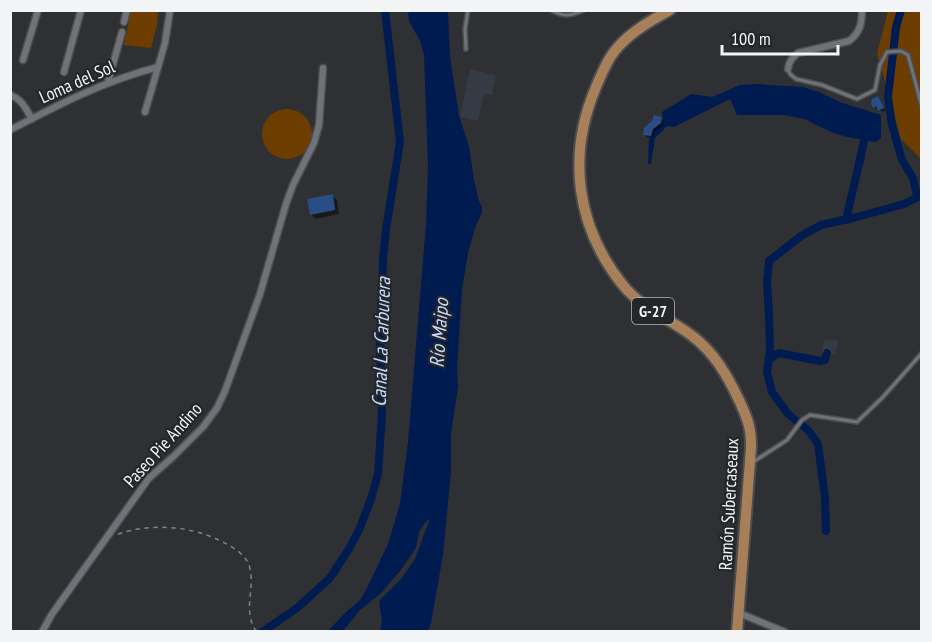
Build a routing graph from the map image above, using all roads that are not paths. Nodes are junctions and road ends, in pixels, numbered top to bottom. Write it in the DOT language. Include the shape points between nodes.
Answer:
graph roads {
  1 [pos="38,10"];
  2 [pos="81,10"];
  3 [pos="127,10"];
  4 [pos="170,10"];
  5 [pos="468,10"];
  6 [pos="550,10"];
  7 [pos="584,10"];
  8 [pos="670,10"];
  9 [pos="862,10"];
  10 [pos="124,22"];
  11 [pos="122,32"];
  12 [pos="466,49"];
  13 [pos="23,60"];
  14 [pos="158,67"];
  15 [pos="323,68"];
  16 [pos="788,69"];
  17 [pos="64,72"];
  18 [pos="108,82"];
  19 [pos="10,95"];
  20 [pos="921,107"];
  21 [pos="146,112"];
  22 [pos="32,119"];
  23 [pos="10,130"];
  24 [pos="921,353"];
  25 [pos="750,463"];
  26 [pos="739,613"];
  27 [pos="42,632"];
  28 [pos="737,632"];
  29 [pos="785,632"];
  1 -- 13 [label="street"];
  2 -- 17 [label="street"];
  3 -- 10 [label="street"];
  4 -- 14 [label="street"];
  5 -- 12 [label="lane"];
  6 -- 7 [label="lane" via="572,16"];
  8 -- 25 [label="main road, Ramón Subercaseaux / G-27" via="622,42 597,83 584,118 580,146 584,206 596,241 631,295 693,336 722,367 750,426"];
  9 -- 16 [label="street" via="862,23 855,37 798,53"];
  11 -- 18 [label="street"];
  14 -- 18 [label="street, Loma del Sol"];
  14 -- 21 [label="street"];
  15 -- 27 [label="street, Paseo Pie Andino" via="317,134 289,195 260,294 217,408 203,427 149,478"];
  16 -- 20 [label="lane" via="796,78 857,99 875,90 887,52 901,51 908,55"];
  18 -- 22 [label="street, Loma del Sol"];
  19 -- 22 [label="street" via="22,101"];
  22 -- 23 [label="street, Loma del Sol"];
  24 -- 25 [label="lane" via="857,422 810,415 787,440"];
  25 -- 26 [label="main road, Ramón Subercaseaux / G-27"];
  26 -- 28 [label="main road, Ramón Subercaseaux / G-27"];
  26 -- 29 [label="street"];
}
